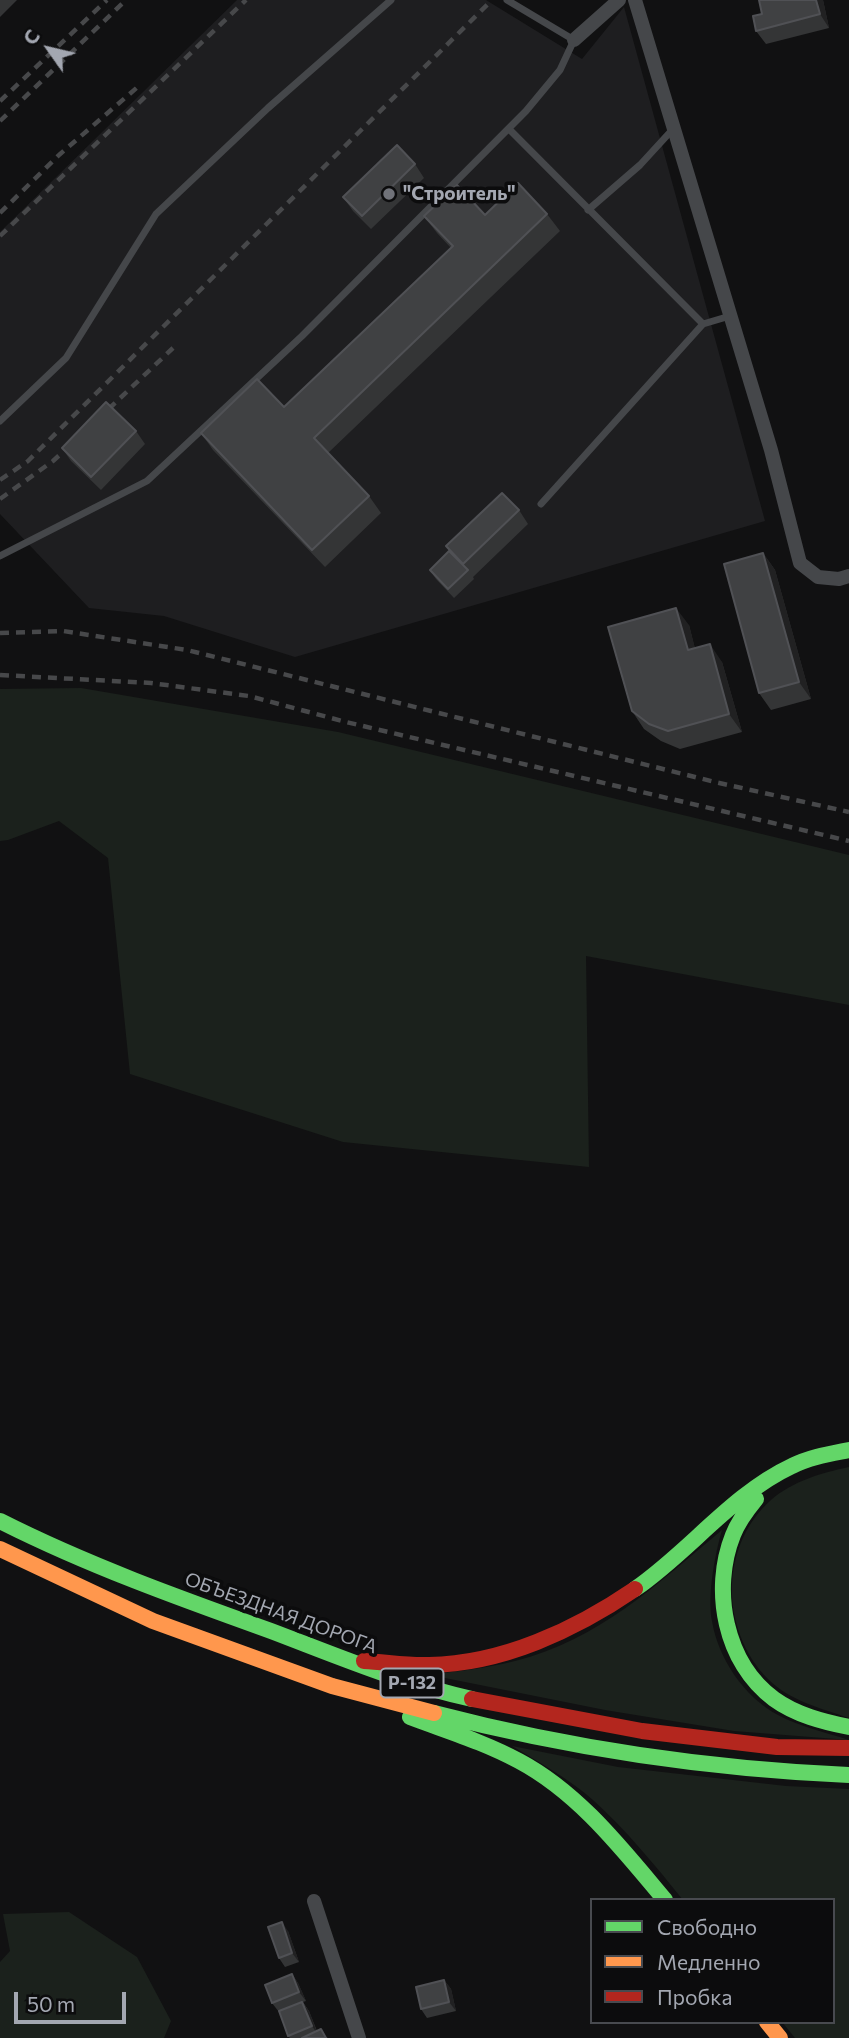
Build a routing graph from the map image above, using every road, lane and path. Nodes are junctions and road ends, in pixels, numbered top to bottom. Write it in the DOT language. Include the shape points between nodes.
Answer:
graph roads {
  1 [pos="391,0"];
  2 [pos="507,0"];
  3 [pos="618,0"];
  4 [pos="635,0"];
  5 [pos="574,40"];
  6 [pos="509,128"];
  7 [pos="673,129"];
  8 [pos="588,210"];
  9 [pos="730,316"];
  10 [pos="703,324"];
  11 [pos="0,421"];
  12 [pos="541,504"];
  13 [pos="0,556"];
  14 [pos="849,576"];
  15 [pos="849,1450"];
  16 [pos="778,1471"];
  17 [pos="0,1521"];
  18 [pos="0,1549"];
  19 [pos="343,1659"];
  20 [pos="332,1686"];
  21 [pos="849,1727"];
  22 [pos="849,1748"];
  23 [pos="849,1774"];
  24 [pos="663,1898"];
  25 [pos="314,1901"];
  26 [pos="769,2024"];
  27 [pos="359,2038"];
  28 [pos="780,2038"];
  1 -- 11 [label="lane" via="156,214 66,358"];
  2 -- 5 [label="lane"];
  3 -- 5 [label="street"];
  4 -- 7 [label="street"];
  5 -- 6 [label="lane" via="559,71"];
  6 -- 8 [label="lane"];
  6 -- 13 [label="lane" via="302,336 147,481"];
  7 -- 8 [label="lane"];
  7 -- 9 [label="street"];
  8 -- 10 [label="lane"];
  9 -- 10 [label="lane"];
  9 -- 14 [label="street" via="800,563 818,577"];
  10 -- 12 [label="lane"];
  15 -- 16 [label="main road" via="817,1454"];
  16 -- 19 [label="main road" via="649,1579 598,1613 548,1637 443,1665"];
  16 -- 21 [label="main road" via="732,1536 723,1582 726,1623 740,1659 774,1698 806,1715"];
  17 -- 19 [label="main road, ОБЪЕЗДНАЯ ДОРОГА / Р-132" via="45,1544"];
  18 -- 20 [label="main road, Р-132" via="153,1621"];
  19 -- 22 [label="main road, ОБЪЕЗДНАЯ ДОРОГА / Р-132" via="469,1698 642,1731 777,1747"];
  20 -- 23 [label="main road, Р-132" via="454,1718 635,1755 776,1772"];
  20 -- 24 [label="main road" via="496,1750 542,1775 597,1820"];
  25 -- 27 [label="street"];
  26 -- 28 [label="main road"];
}
